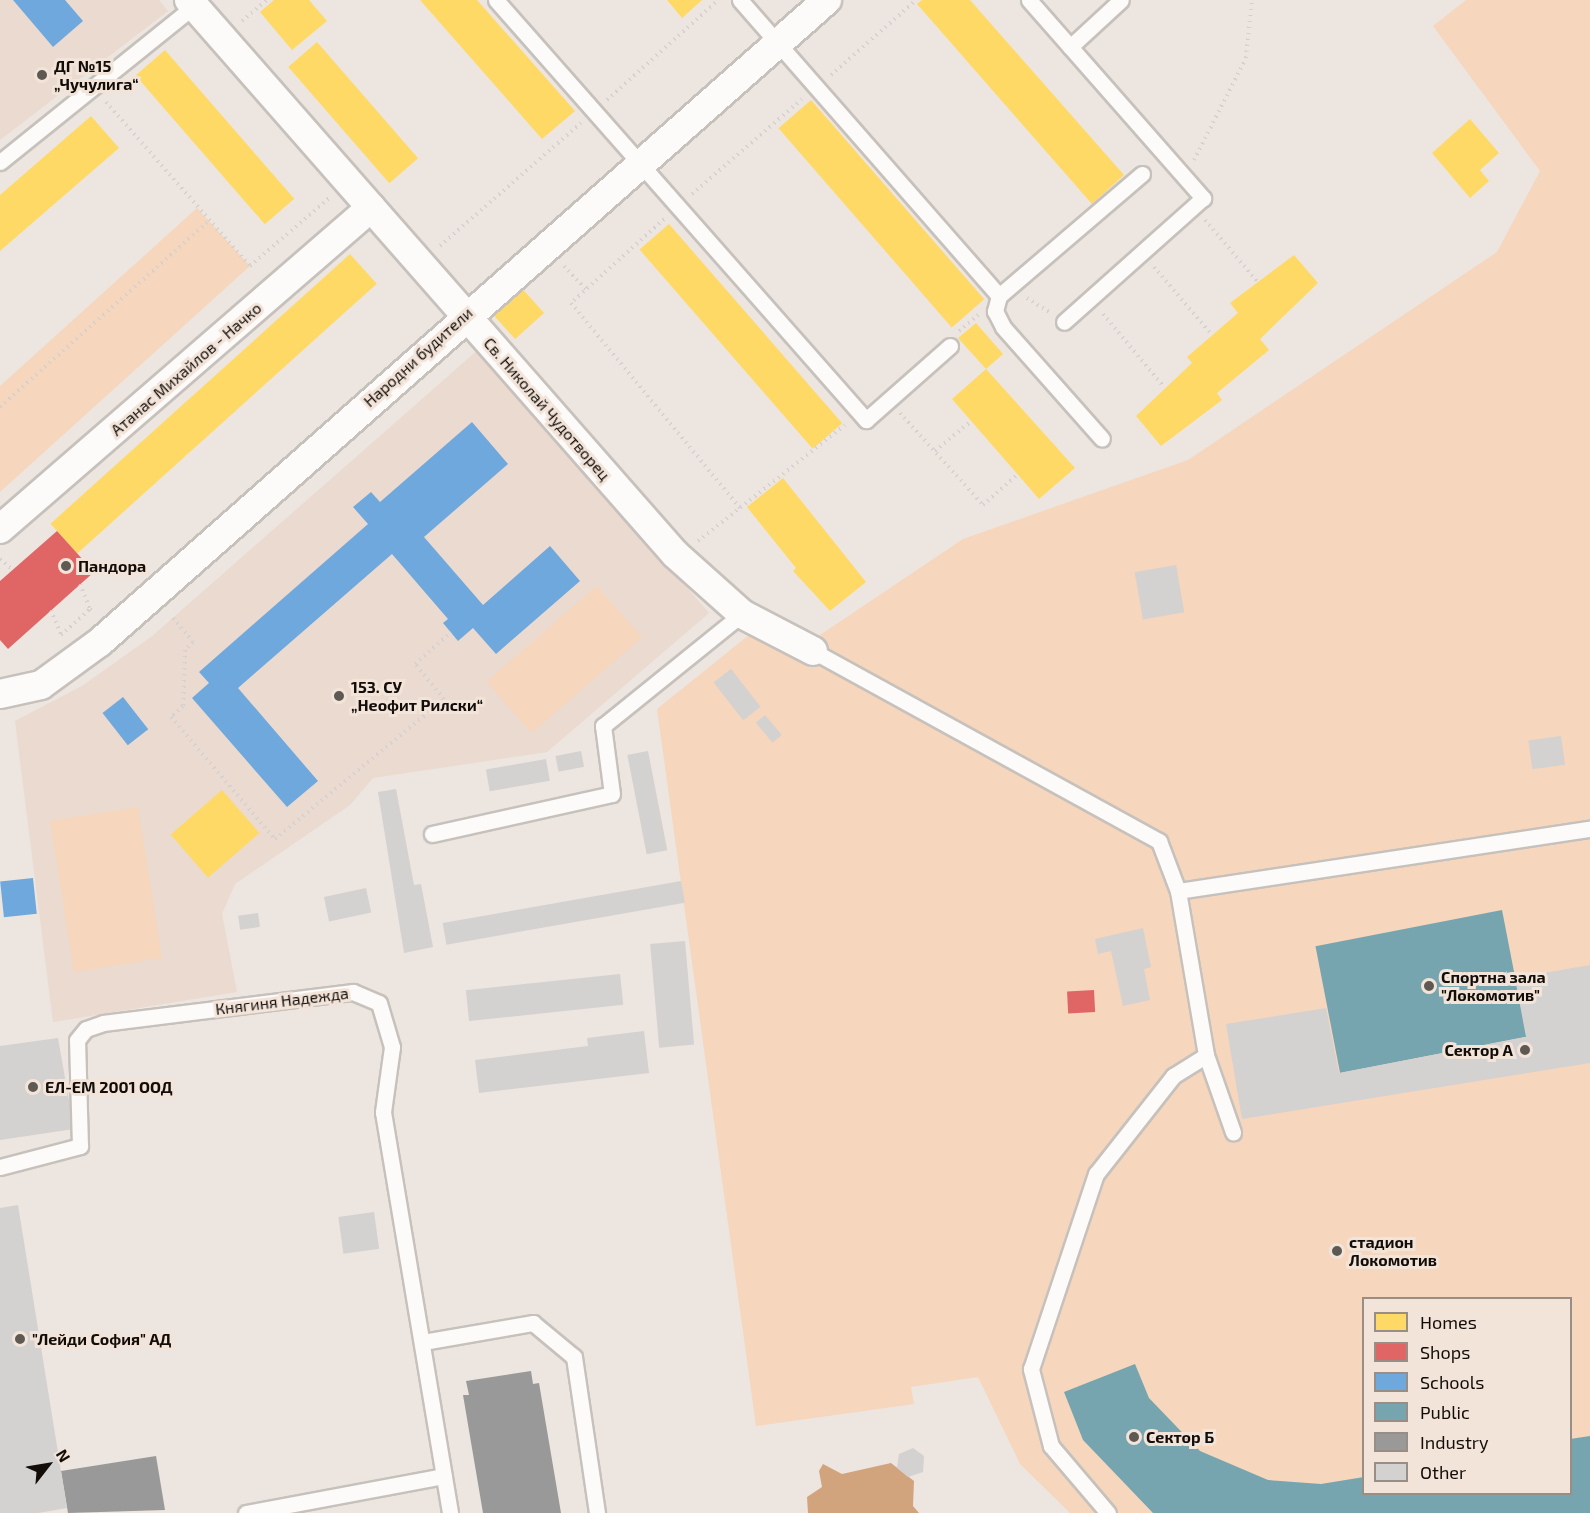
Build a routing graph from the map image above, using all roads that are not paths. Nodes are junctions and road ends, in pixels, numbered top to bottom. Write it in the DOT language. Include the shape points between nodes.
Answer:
graph roads {
  1 [pos="496,0"];
  2 [pos="740,0"];
  3 [pos="827,0"];
  4 [pos="1029,0"];
  5 [pos="1121,0"];
  6 [pos="191,3"];
  7 [pos="777,43"];
  8 [pos="1070,47"];
  9 [pos="0,162"];
  10 [pos="639,163"];
  11 [pos="1142,174"];
  12 [pos="371,208"];
  13 [pos="1005,292"];
  14 [pos="465,315"];
  15 [pos="1064,322"];
  16 [pos="950,346"];
  17 [pos="1102,440"];
  18 [pos="0,529"];
  19 [pos="742,614"];
  20 [pos="813,651"];
  21 [pos="0,694"];
  22 [pos="1590,829"];
  23 [pos="432,834"];
  24 [pos="1178,891"];
  25 [pos="1206,1055"];
  26 [pos="1233,1132"];
  27 [pos="0,1167"];
  28 [pos="423,1342"];
  29 [pos="444,1476"];
  30 [pos="246,1513"];
  31 [pos="450,1513"];
  32 [pos="597,1513"];
  33 [pos="1108,1513"];
  1 -- 10 [label="lane"];
  2 -- 7 [label="lane"];
  3 -- 7 [label="street, Народни будители"];
  4 -- 8 [label="lane"];
  5 -- 8 [label="lane"];
  6 -- 9 [label="lane"];
  6 -- 12 [label="street, Св. Николай Чудотворец"];
  7 -- 10 [label="street, Народни будители"];
  7 -- 13 [label="lane"];
  8 -- 15 [label="lane" via="1203,198"];
  10 -- 14 [label="street, Народни будители"];
  10 -- 16 [label="lane" via="866,420"];
  11 -- 13 [label="lane"];
  12 -- 14 [label="street, Св. Николай Чудотворец"];
  12 -- 18 [label="street, Атанас Михайлов - Начко"];
  13 -- 17 [label="lane" via="995,311 1003,327"];
  14 -- 19 [label="street, Св. Николай Чудотворец" via="675,554"];
  14 -- 21 [label="street, Народни будители" via="111,633 41,685"];
  19 -- 20 [label="street, Св. Николай Чудотворец"];
  19 -- 23 [label="lane" via="603,726 612,794"];
  20 -- 24 [label="lane" via="1159,841"];
  22 -- 24 [label="lane"];
  24 -- 25 [label="lane"];
  25 -- 26 [label="lane"];
  25 -- 33 [label="lane" via="1173,1076 1096,1174 1031,1369 1051,1446"];
  27 -- 28 [label="lane, Княгиня Надежда" via="80,1146 77,1040 86,1029 102,1023 366,994 383,1011 392,1047 383,1112"];
  28 -- 29 [label="lane, Княгиня Надежда"];
  28 -- 32 [label="lane" via="533,1323 574,1357"];
  29 -- 30 [label="lane"];
  29 -- 31 [label="lane, Княгиня Надежда"];
}
